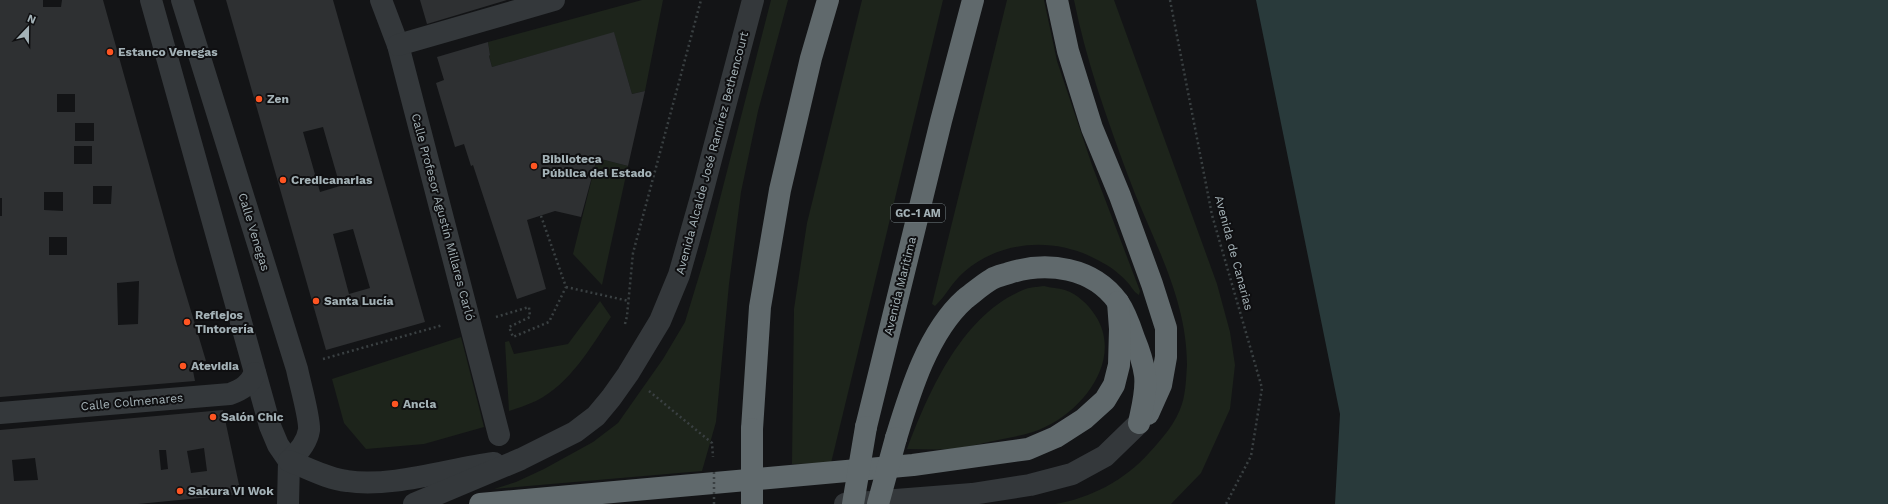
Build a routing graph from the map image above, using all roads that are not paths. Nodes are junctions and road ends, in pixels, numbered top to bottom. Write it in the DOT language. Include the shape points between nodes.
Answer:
graph roads {
  1 [pos="152,0"];
  2 [pos="182,0"];
  3 [pos="381,0"];
  4 [pos="554,0"];
  5 [pos="753,0"];
  6 [pos="817,0"];
  7 [pos="828,0"];
  8 [pos="973,0"];
  9 [pos="1057,0"];
  10 [pos="398,45"];
  11 [pos="811,58"];
  12 [pos="1118,302"];
  13 [pos="255,372"];
  14 [pos="0,413"];
  15 [pos="1139,423"];
  16 [pos="499,435"];
  17 [pos="521,459"];
  18 [pos="289,462"];
  19 [pos="288,504"];
  20 [pos="414,504"];
  21 [pos="480,504"];
  22 [pos="752,504"];
  23 [pos="845,504"];
  24 [pos="852,504"];
  25 [pos="878,504"];
  1 -- 13 [label="street"];
  2 -- 18 [label="street, Calle Venegas" via="297,369 309,430 302,448"];
  3 -- 10 [label="street, Calle Profesor Agustín Millares Carló"];
  4 -- 10 [label="street"];
  5 -- 17 [label="street, Avenida Alcalde José Ramírez Bethencourt" via="679,275 660,321 628,374 596,416 575,432"];
  6 -- 11 [label="highway"];
  7 -- 11 [label="highway"];
  8 -- 24 [label="highway, Avenida Maritima / GC-1 AM, bridge" via="866,427"];
  9 -- 15 [label="highway" via="1068,51 1092,128 1152,284 1166,328 1166,357 1161,385 1151,411"];
  10 -- 16 [label="street, Calle Profesor Agustín Millares Carló"];
  11 -- 22 [label="highway, bridge" via="780,190 760,307 752,429"];
  12 -- 15 [label="highway" via="1142,359 1145,377 1144,400"];
  12 -- 21 [label="highway" via="1119,365 1114,385 1105,400 1084,419 1056,437 1028,449 913,465"];
  12 -- 25 [label="highway, bridge" via="1096,281 1076,272 1049,266 1020,270 992,279 964,300 942,328 919,369"];
  13 -- 14 [label="street, Calle Colmenares" via="250,383 242,390 230,394"];
  13 -- 18 [label="street" via="270,426"];
  15 -- 23 [label="street" via="1105,456 1072,474 1030,485 972,494"];
  17 -- 18 [label="street" via="384,482 361,483 327,476"];
  17 -- 20 [label="street, Avenida Alcalde José Ramírez Bethencourt"];
  18 -- 19 [label="street"];
}
